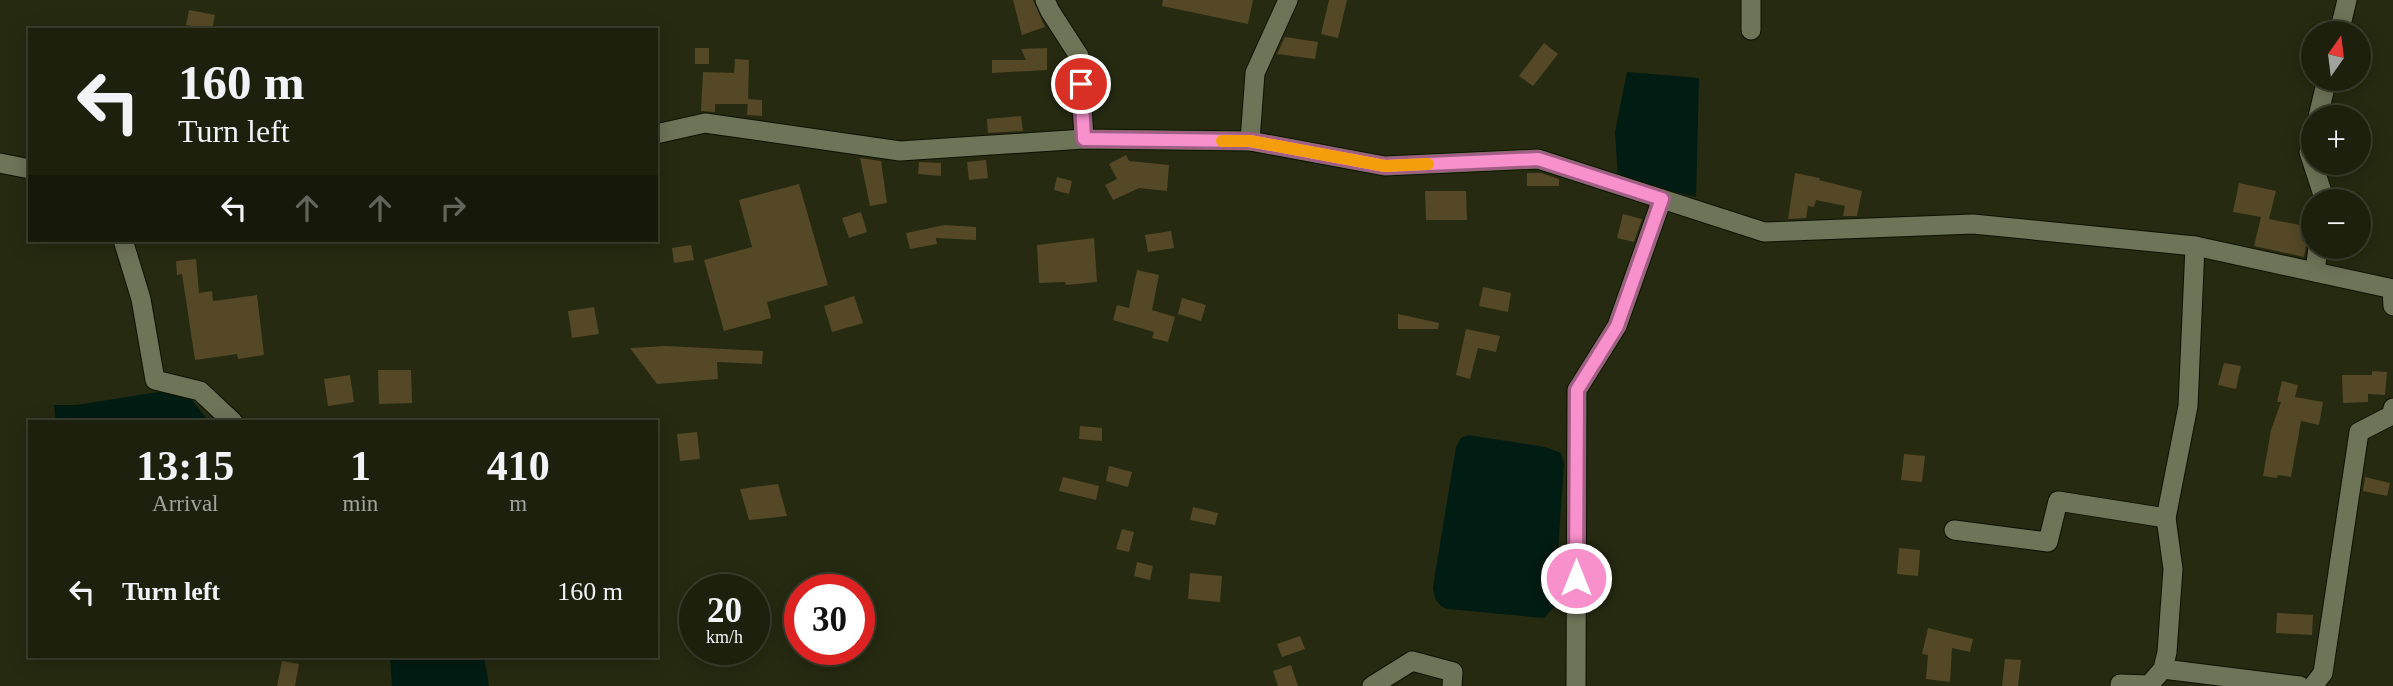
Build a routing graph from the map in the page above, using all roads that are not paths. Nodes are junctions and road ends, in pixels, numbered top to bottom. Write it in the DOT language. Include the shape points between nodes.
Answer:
graph roads {
  1 [pos="1045,0"];
  2 [pos="1288,0"];
  3 [pos="1751,0"];
  4 [pos="2347,0"];
  5 [pos="2342,21"];
  6 [pos="1751,30"];
  7 [pos="658,134"];
  8 [pos="1084,139"];
  9 [pos="1250,141"];
  10 [pos="0,163"];
  11 [pos="28,169"];
  12 [pos="1662,199"];
  13 [pos="124,242"];
  14 [pos="2194,246"];
  15 [pos="2317,259"];
  16 [pos="2315,272"];
  17 [pos="2393,295"];
  18 [pos="2393,408"];
  19 [pos="231,420"];
  20 [pos="2166,518"];
  21 [pos="1955,530"];
  22 [pos="2163,669"];
  23 [pos="1372,686"];
  24 [pos="1452,686"];
  25 [pos="1576,686"];
  26 [pos="2120,686"];
  27 [pos="2300,686"];
  28 [pos="2314,686"];
  1 -- 8 [label="street" via="1079,56"];
  2 -- 9 [label="street" via="1255,73"];
  3 -- 6 [label="street"];
  4 -- 5 [label="street"];
  7 -- 8 [label="street" via="705,123 900,151"];
  8 -- 9 [label="street"];
  9 -- 12 [label="street" via="1385,166 1538,159"];
  10 -- 11 [label="street"];
  12 -- 14 [label="street" via="1764,232 1973,224"];
  12 -- 25 [label="street" via="1617,326 1577,390"];
  13 -- 19 [label="street" via="141,299 156,380 200,391"];
  14 -- 16 [label="street"];
  14 -- 20 [label="street" via="2188,406"];
  15 -- 16 [label="street"];
  16 -- 17 [label="street"];
  18 -- 28 [label="street" via="2392,415 2359,432 2323,673"];
  20 -- 21 [label="street" via="2058,501 2048,542"];
  20 -- 22 [label="street" via="2173,569"];
  22 -- 26 [label="street" via="2149,685"];
  22 -- 27 [label="street"];
  23 -- 24 [label="street" via="1412,661 1452,672"];
}
